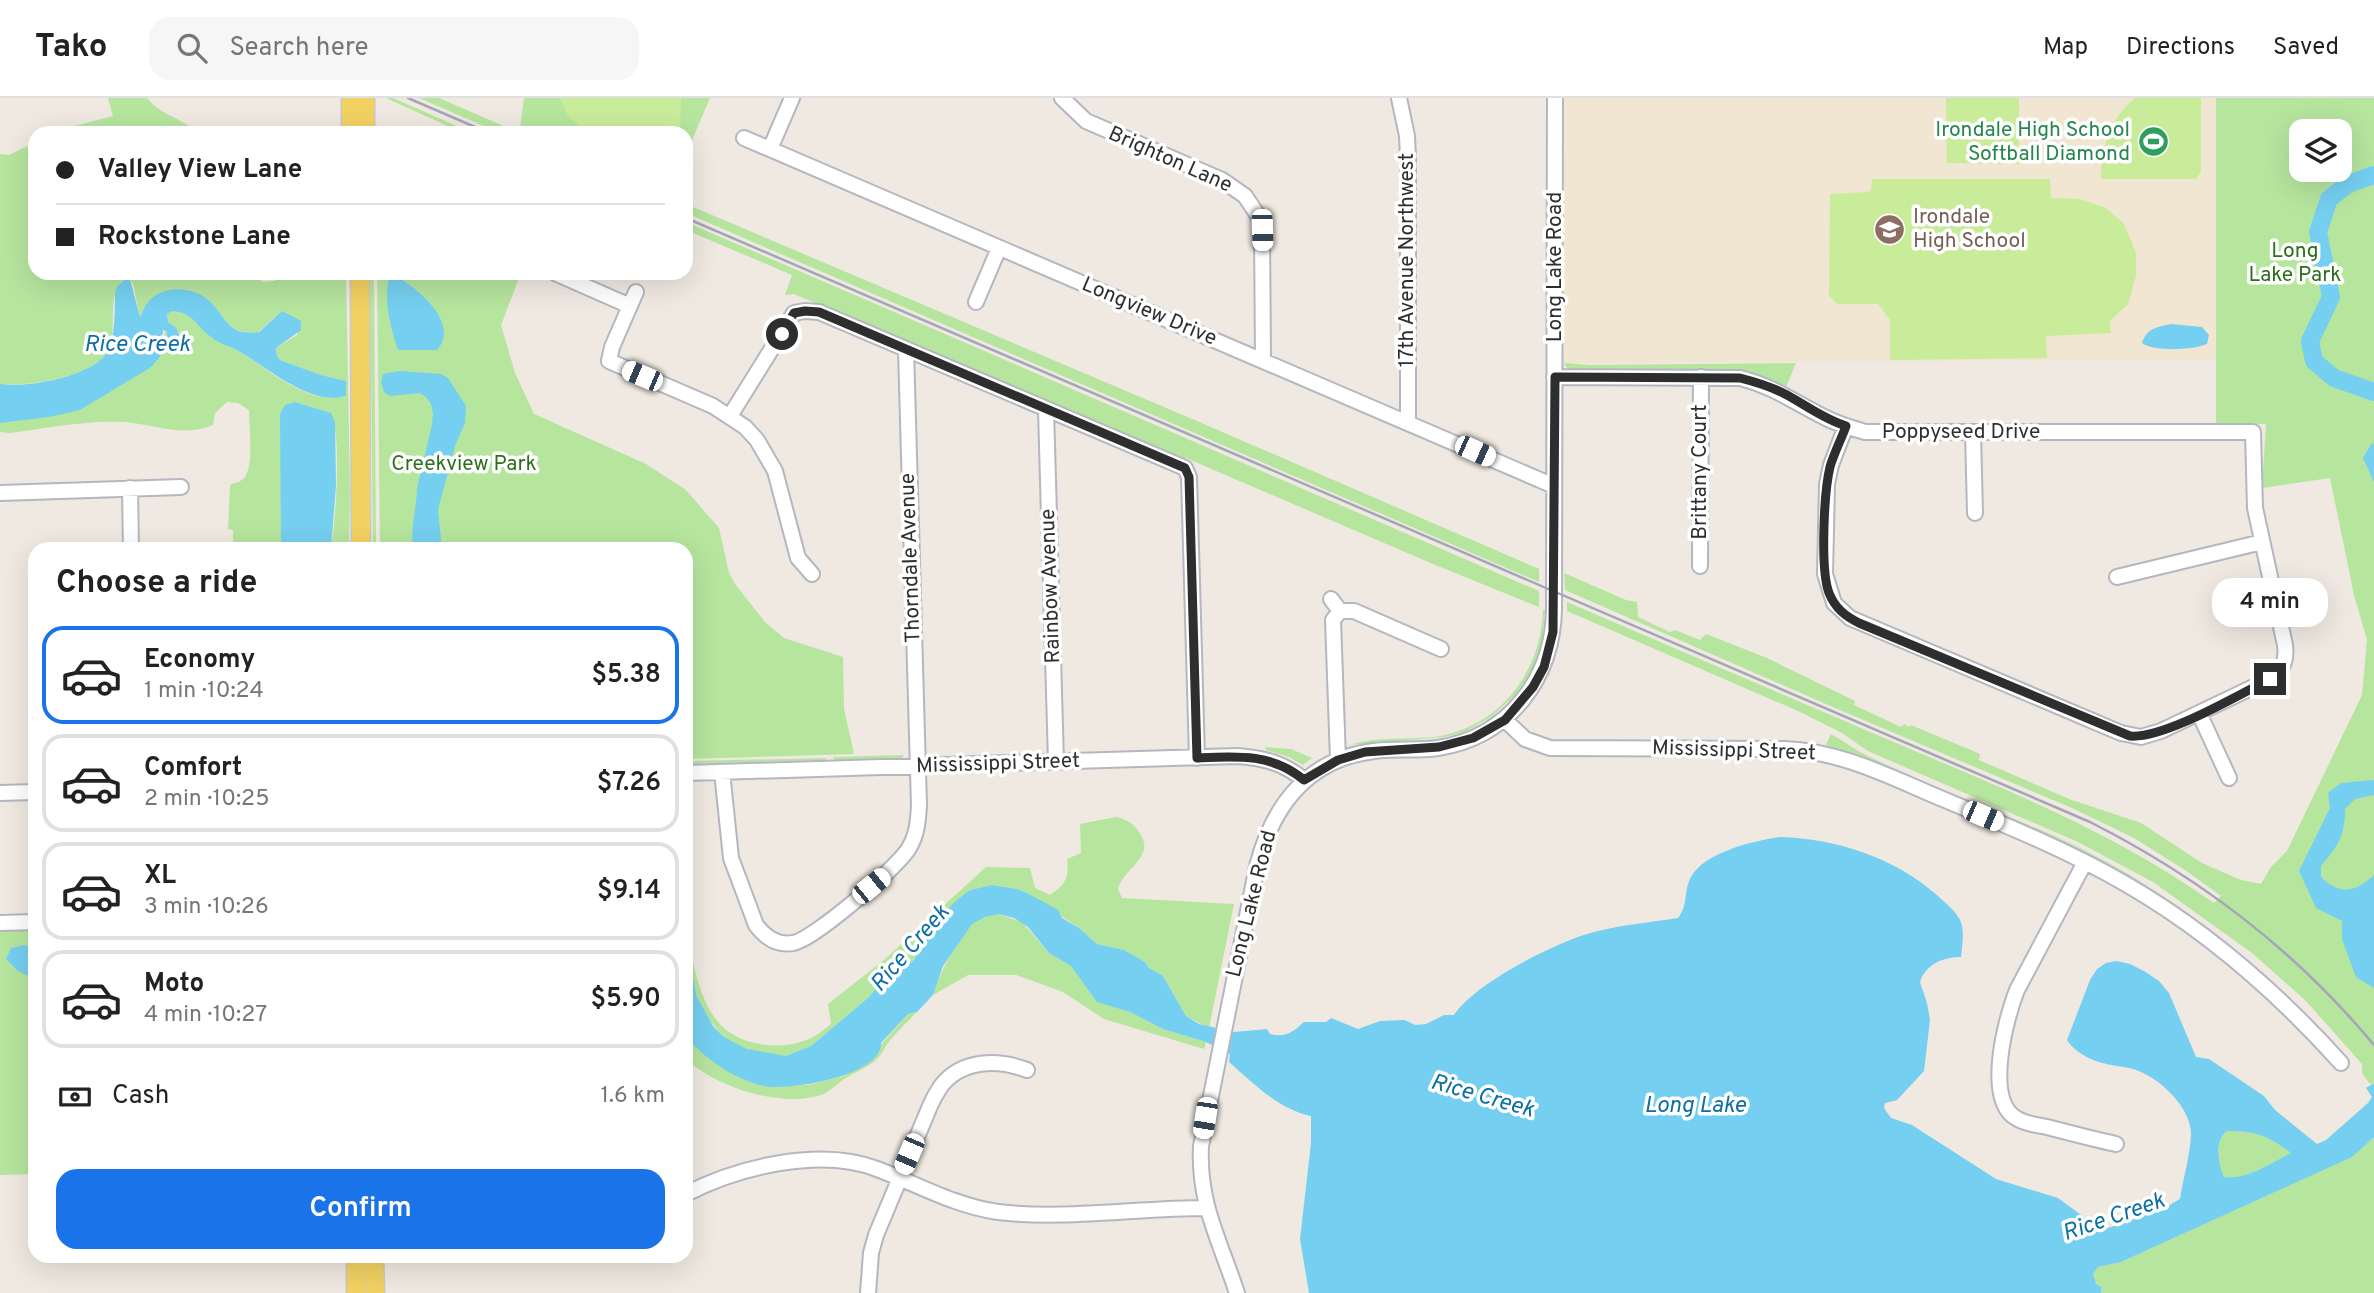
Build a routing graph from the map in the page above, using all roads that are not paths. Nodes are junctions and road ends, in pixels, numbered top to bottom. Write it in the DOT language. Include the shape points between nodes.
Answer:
graph roads {
  1 [pos="351,98"];
  2 [pos="365,98"];
  3 [pos="792,98"];
  4 [pos="1062,98"];
  5 [pos="1399,98"];
  6 [pos="1555,98"];
  7 [pos="351,126"];
  8 [pos="365,126"];
  9 [pos="744,138"];
  10 [pos="770,149"];
  11 [pos="999,248"];
  12 [pos="360,280"];
  13 [pos="576,280"];
  14 [pos="976,302"];
  15 [pos="906,349"];
  16 [pos="1262,360"];
  17 [pos="1555,377"];
  18 [pos="1701,377"];
  19 [pos="1046,410"];
  20 [pos="730,416"];
  21 [pos="1408,422"];
  22 [pos="1846,426"];
  23 [pos="1973,433"];
  24 [pos="1554,486"];
  25 [pos="181,487"];
  26 [pos="130,488"];
  27 [pos="0,493"];
  28 [pos="1975,513"];
  29 [pos="131,542"];
  30 [pos="361,542"];
  31 [pos="2262,542"];
  32 [pos="1700,566"];
  33 [pos="812,574"];
  34 [pos="2117,576"];
  35 [pos="1441,649"];
  36 [pos="2199,713"];
  37 [pos="1505,720"];
  38 [pos="1197,758"];
  39 [pos="1338,760"];
  40 [pos="1056,762"];
  41 [pos="917,766"];
  42 [pos="722,772"];
  43 [pos="693,773"];
  44 [pos="2229,778"];
  45 [pos="1304,780"];
  46 [pos="28,792"];
  47 [pos="0,793"];
  48 [pos="2085,862"];
  49 [pos="28,922"];
  50 [pos="0,923"];
  51 [pos="2341,1063"];
  52 [pos="1027,1070"];
  53 [pos="2116,1144"];
  54 [pos="899,1179"];
  55 [pos="693,1191"];
  56 [pos="1206,1208"];
  57 [pos="356,1263"];
  58 [pos="374,1263"];
  59 [pos="356,1293"];
  60 [pos="375,1293"];
  61 [pos="868,1293"];
  62 [pos="1237,1293"];
  1 -- 7 [label="main road"];
  2 -- 8 [label="main road"];
  3 -- 10 [label="street"];
  4 -- 16 [label="street, Brighton Lane" via="1086,121 1222,180 1253,206 1262,230"];
  5 -- 21 [label="street, 17th Avenue Northwest" via="1408,158"];
  6 -- 17 [label="street, Long Lake Road"];
  9 -- 10 [label="street, Longview Drive"];
  10 -- 11 [label="street, Longview Drive"];
  11 -- 14 [label="street"];
  11 -- 16 [label="street, Longview Drive"];
  12 -- 30 [label="main road"];
  13 -- 20 [label="street" via="633,299 609,361"];
  15 -- 19 [label="street"];
  15 -- 20 [label="street" via="819,312 794,313"];
  15 -- 41 [label="street, Thorndale Avenue"];
  16 -- 21 [label="street, Longview Drive"];
  17 -- 18 [label="street, Poppyseed Drive"];
  17 -- 24 [label="street, Long Lake Road"];
  18 -- 22 [label="street, Poppyseed Drive" via="1760,383"];
  18 -- 32 [label="street, Brittany Court"];
  19 -- 38 [label="street" via="1188,471"];
  19 -- 40 [label="street, Rainbow Avenue"];
  20 -- 33 [label="street" via="767,455 798,558"];
  21 -- 24 [label="street, Longview Drive"];
  22 -- 23 [label="street, Poppyseed Drive" via="1880,433"];
  22 -- 36 [label="street" via="1830,465 1826,501 1826,582 1841,612 2130,736 2151,735"];
  23 -- 28 [label="street"];
  23 -- 31 [label="street, Poppyseed Drive" via="2253,432 2255,508"];
  24 -- 37 [label="street, Long Lake Road" via="1553,632 1539,677"];
  25 -- 26 [label="street"];
  26 -- 27 [label="street"];
  26 -- 29 [label="street"];
  31 -- 34 [label="street"];
  31 -- 36 [label="street" via="2285,659 2274,677"];
  35 -- 39 [label="street" via="1336,605"];
  36 -- 44 [label="street"];
  37 -- 39 [label="street, Long Lake Road" via="1456,744 1376,751"];
  37 -- 48 [label="street, Mississippi Street" via="1525,739 1550,748 1784,749 1846,758"];
  38 -- 40 [label="street, Mississippi Street"];
  38 -- 45 [label="street, Mississippi Street" via="1264,759 1285,766"];
  39 -- 45 [label="street, Long Lake Road"];
  40 -- 41 [label="street, Mississippi Street"];
  41 -- 42 [label="street, Mississippi Street"];
  41 -- 42 [label="street, Thorndale Avenue" via="918,820 901,859 812,934 786,943 772,940 753,919 730,858"];
  42 -- 43 [label="street, Mississippi Street"];
  45 -- 56 [label="street, Long Lake Road" via="1283,803 1263,843 1201,1146"];
  46 -- 47 [label="street"];
  48 -- 51 [label="street, Mississippi Street" via="2157,904 2228,954"];
  48 -- 53 [label="street" via="2009,1010 2001,1057 2001,1096 2006,1109 2020,1121"];
  49 -- 50 [label="street"];
  52 -- 54 [label="street" via="1012,1064 984,1063 949,1078 930,1106"];
  54 -- 55 [label="street" via="856,1164 790,1163 750,1170"];
  54 -- 56 [label="street" via="999,1212"];
  54 -- 61 [label="street" via="870,1253"];
  56 -- 62 [label="street, Long Lake Road"];
  57 -- 59 [label="main road"];
  58 -- 60 [label="main road"];
}
